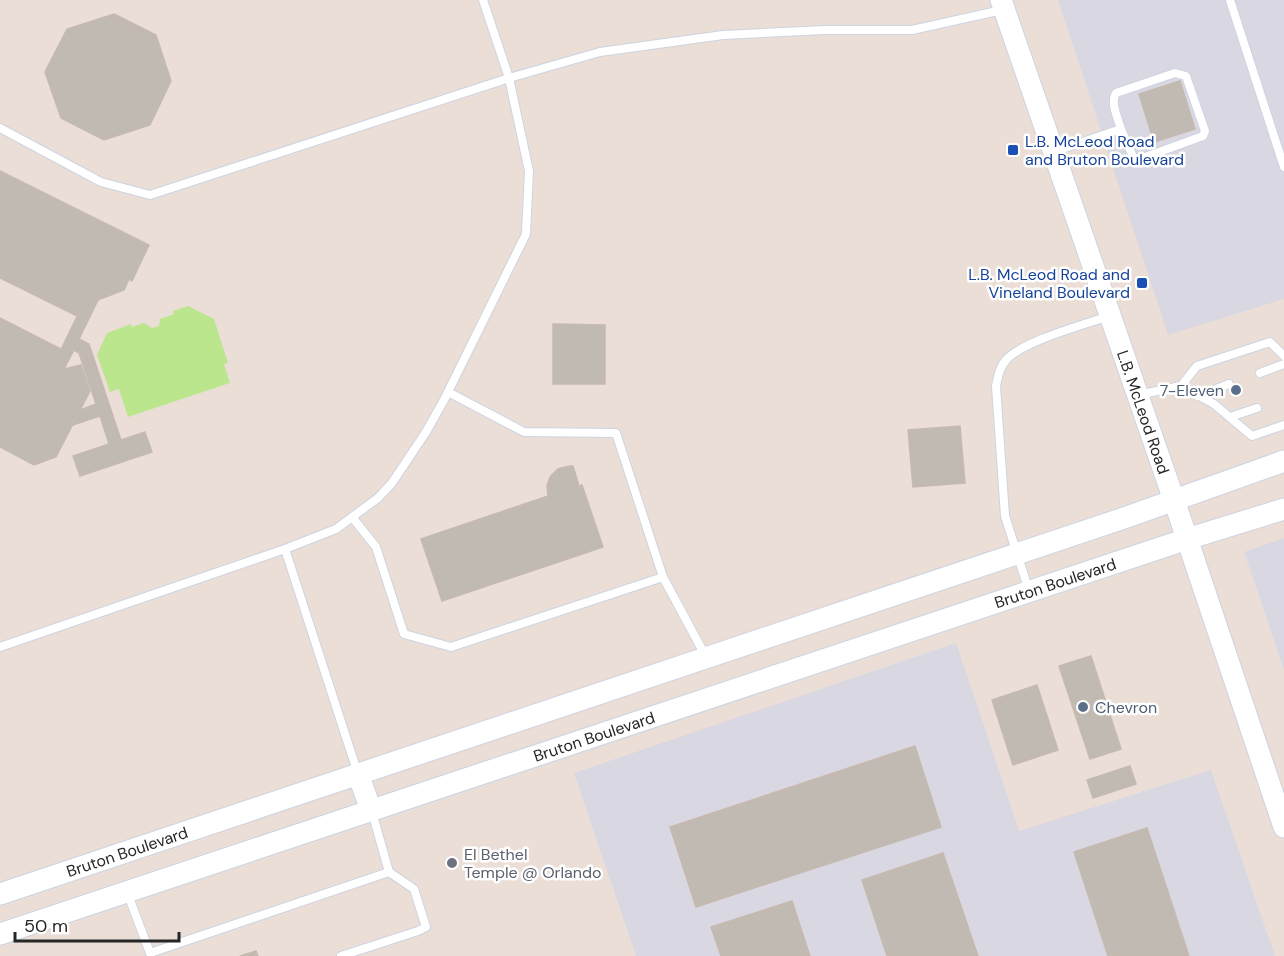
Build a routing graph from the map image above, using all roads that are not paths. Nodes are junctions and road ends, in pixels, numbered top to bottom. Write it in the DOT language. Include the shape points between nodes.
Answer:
graph roads {
  1 [pos="483,0"];
  2 [pos="1230,0"];
  3 [pos="1003,5"];
  4 [pos="509,78"];
  5 [pos="0,128"];
  6 [pos="1121,129"];
  7 [pos="1053,152"];
  8 [pos="1284,166"];
  9 [pos="1110,316"];
  10 [pos="1284,356"];
  11 [pos="1284,364"];
  12 [pos="1260,373"];
  13 [pos="1229,384"];
  14 [pos="1181,386"];
  15 [pos="448,392"];
  16 [pos="1137,396"];
  17 [pos="1198,396"];
  18 [pos="1257,408"];
  19 [pos="1230,417"];
  20 [pos="1284,425"];
  21 [pos="1284,461"];
  22 [pos="1174,500"];
  23 [pos="1284,509"];
  24 [pos="352,517"];
  25 [pos="1187,539"];
  26 [pos="285,549"];
  27 [pos="1016,553"];
  28 [pos="663,577"];
  29 [pos="1029,592"];
  30 [pos="0,647"];
  31 [pos="706,657"];
  32 [pos="358,774"];
  33 [pos="371,810"];
  34 [pos="1284,827"];
  35 [pos="389,872"];
  36 [pos="127,891"];
  37 [pos="0,894"];
  38 [pos="0,934"];
  39 [pos="146,955"];
  40 [pos="342,956"];
  1 -- 4 [label="lane"];
  2 -- 8 [label="lane"];
  3 -- 4 [label="lane" via="912,30 723,35 600,52"];
  3 -- 7 [label="street, L.B. McLeod Road"];
  4 -- 5 [label="lane" via="150,195 101,182"];
  4 -- 15 [label="lane" via="529,171 526,234"];
  6 -- 6 [label="lane" via="1134,159 1203,136 1205,131 1186,76 1175,73 1116,93 1113,102"];
  6 -- 7 [label="lane"];
  7 -- 9 [label="street, L.B. McLeod Road"];
  9 -- 16 [label="street, L.B. McLeod Road"];
  9 -- 27 [label="lane" via="1021,348 999,372 996,386 1005,516"];
  10 -- 14 [label="lane" via="1270,342 1197,366"];
  11 -- 12 [label="lane"];
  13 -- 17 [label="lane"];
  14 -- 16 [label="lane"];
  14 -- 17 [label="lane"];
  15 -- 24 [label="lane" via="392,483"];
  15 -- 28 [label="lane" via="524,432 616,433"];
  16 -- 22 [label="street, L.B. McLeod Road"];
  17 -- 19 [label="lane"];
  18 -- 19 [label="lane"];
  19 -- 20 [label="lane" via="1252,436"];
  21 -- 22 [label="street, Bruton Boulevard"];
  22 -- 25 [label="street, L.B. McLeod Road"];
  22 -- 27 [label="street, Bruton Boulevard"];
  23 -- 25 [label="street, Bruton Boulevard"];
  24 -- 26 [label="lane" via="336,529"];
  24 -- 28 [label="lane" via="376,547 404,634 451,647"];
  25 -- 29 [label="street, Bruton Boulevard"];
  25 -- 34 [label="street, L.B. McLeod Road"];
  26 -- 30 [label="lane"];
  26 -- 32 [label="lane"];
  27 -- 29 [label="lane"];
  27 -- 31 [label="street, Bruton Boulevard"];
  28 -- 31 [label="lane"];
  29 -- 33 [label="street, Bruton Boulevard"];
  31 -- 32 [label="street, Bruton Boulevard"];
  32 -- 33 [label="street"];
  32 -- 37 [label="street, Bruton Boulevard"];
  33 -- 35 [label="lane"];
  33 -- 36 [label="street, Bruton Boulevard"];
  35 -- 39 [label="lane"];
  35 -- 40 [label="lane" via="414,889 426,927"];
  36 -- 38 [label="street, Bruton Boulevard"];
  36 -- 39 [label="lane"];
}
